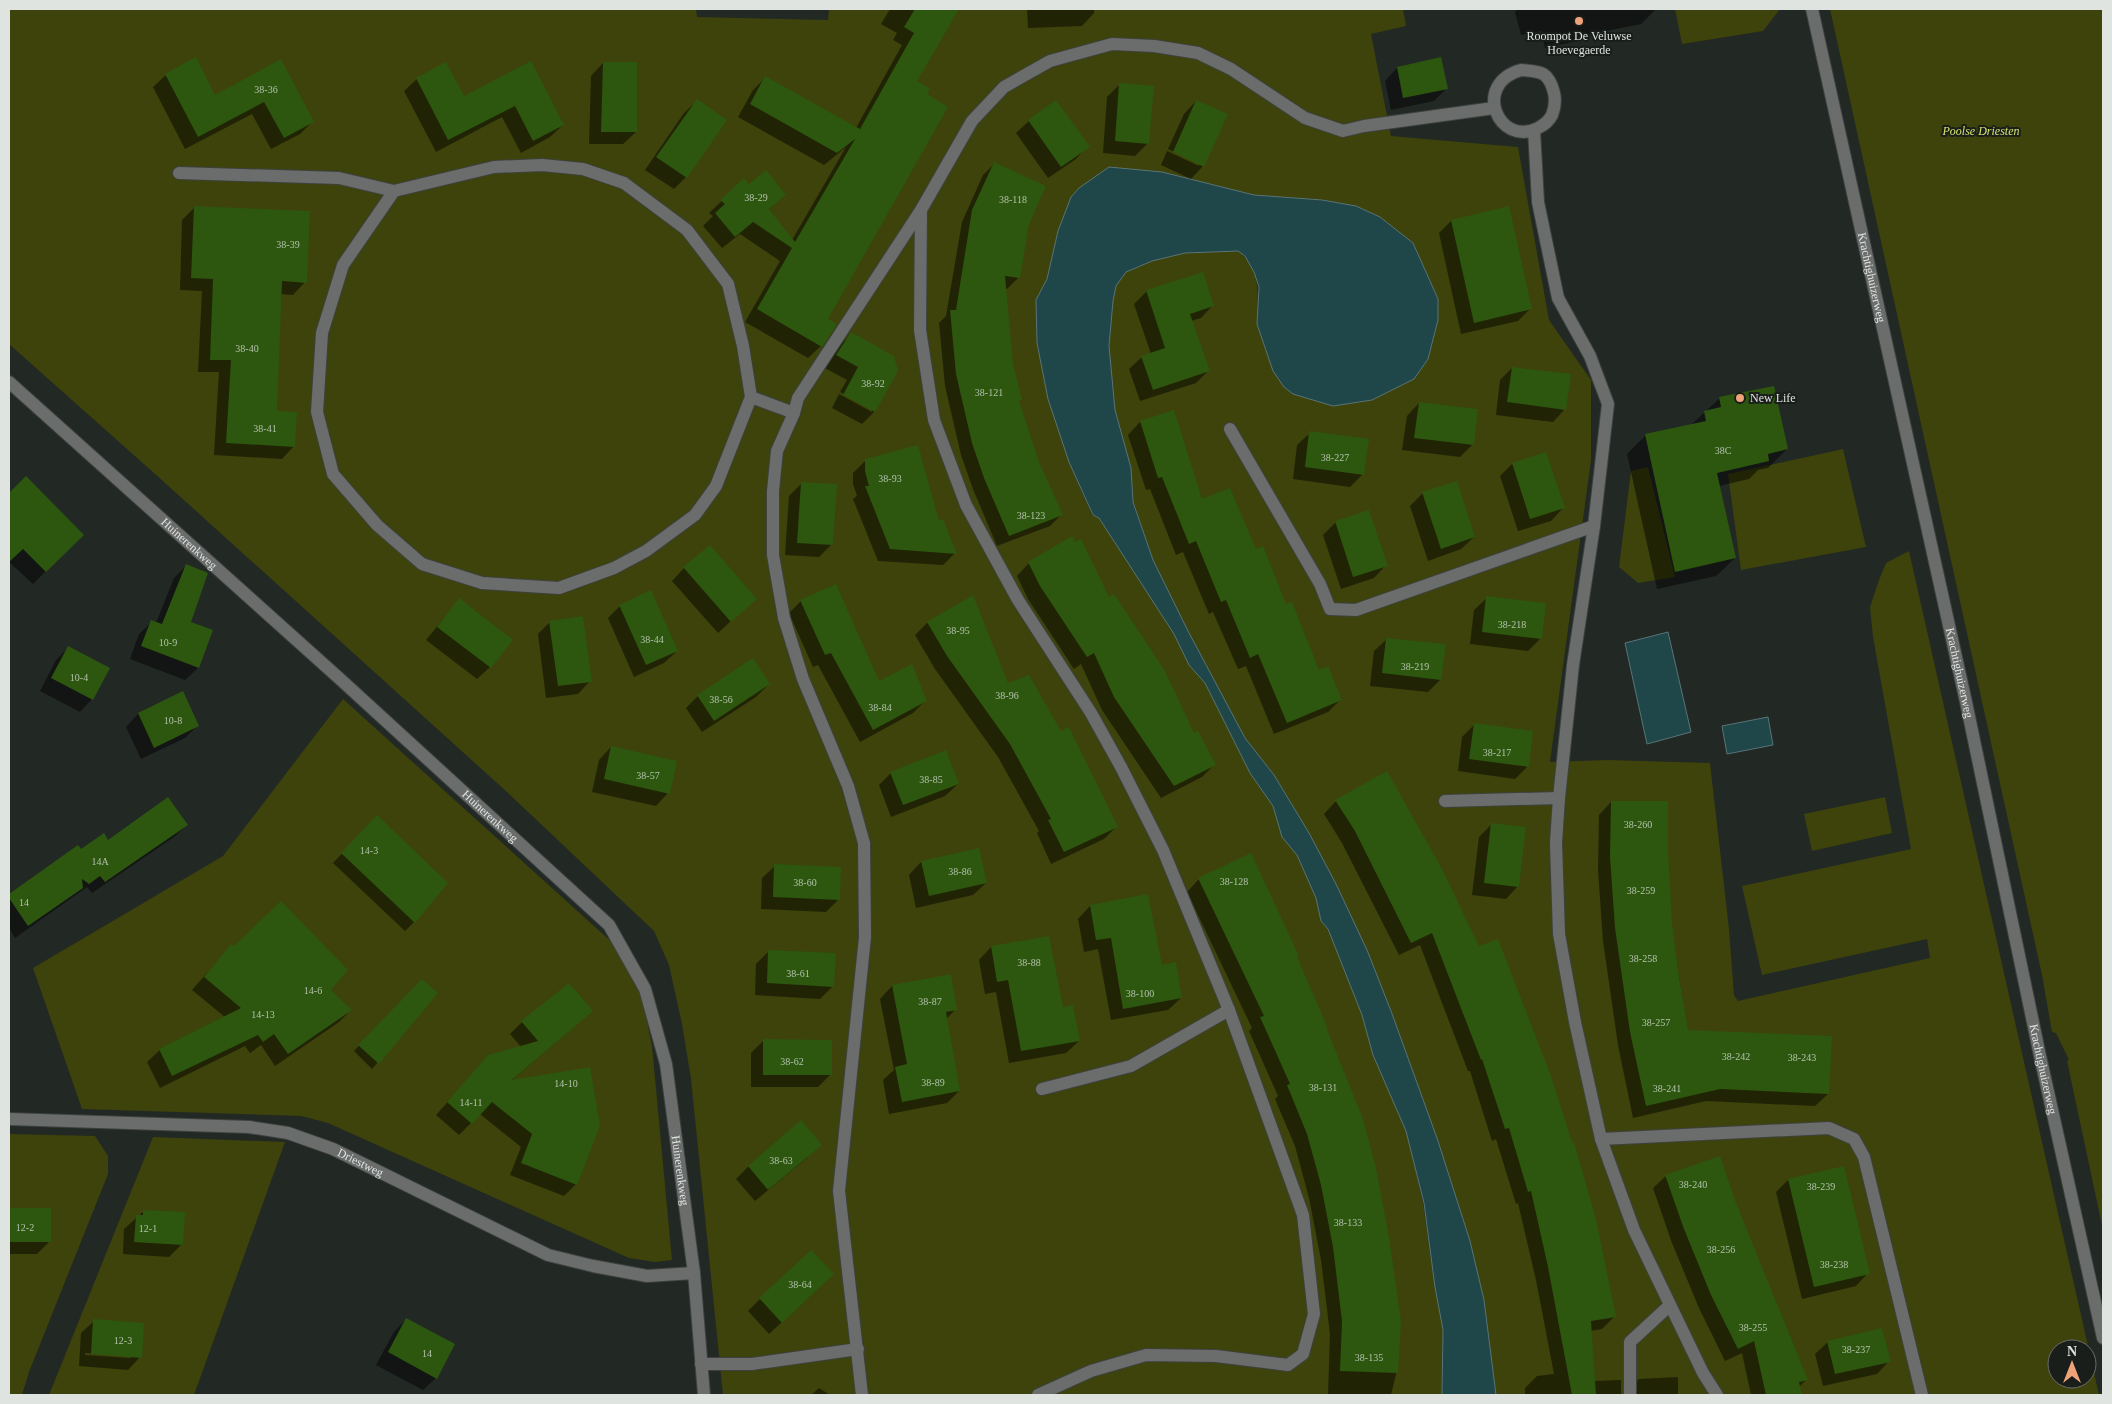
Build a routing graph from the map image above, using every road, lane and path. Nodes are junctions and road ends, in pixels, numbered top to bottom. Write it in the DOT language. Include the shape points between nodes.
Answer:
graph roads {
  1 [pos="1812,9"];
  2 [pos="1494,108"];
  3 [pos="1534,130"];
  4 [pos="179,173"];
  5 [pos="394,191"];
  6 [pos="921,210"];
  7 [pos="9,382"];
  8 [pos="751,397"];
  9 [pos="794,413"];
  10 [pos="1230,429"];
  11 [pos="1594,526"];
  12 [pos="1559,798"];
  13 [pos="1445,801"];
  14 [pos="1229,1010"];
  15 [pos="1042,1088"];
  16 [pos="9,1118"];
  17 [pos="1601,1140"];
  18 [pos="694,1273"];
  19 [pos="1669,1306"];
  20 [pos="2103,1338"];
  21 [pos="858,1348"];
  22 [pos="701,1364"];
  23 [pos="704,1395"];
  24 [pos="862,1395"];
  25 [pos="1038,1395"];
  26 [pos="1630,1395"];
  27 [pos="1717,1395"];
  28 [pos="1922,1395"];
  1 -- 20 [label="street, Krachtighuizerweg"];
  2 -- 3 [label="street" via="1498,118 1514,130"];
  2 -- 3 [label="street" via="1496,88 1511,72 1532,70 1548,76 1556,100 1554,110 1550,119"];
  2 -- 6 [label="street" via="1343,131 1305,118 1231,69 1198,53 1112,44 1050,62 1004,87 972,120"];
  3 -- 11 [label="street" via="1538,202 1558,298 1590,356 1608,404"];
  4 -- 5 [label="street" via="339,178"];
  5 -- 8 [label="street" via="494,167 542,164 583,169 624,183 687,230 728,284"];
  5 -- 8 [label="street" via="343,265 322,333 317,412 333,474 377,525 422,564 482,582 559,588 614,568 646,551 695,515 716,486"];
  6 -- 9 [label="street" via="798,398"];
  6 -- 14 [label="street" via="920,330 934,420 966,505 1018,600 1091,713 1121,767 1163,850"];
  7 -- 18 [label="street, Huinerenkweg" via="610,925 645,989 666,1064"];
  8 -- 9 [label="street"];
  9 -- 21 [label="street" via="776,451 773,555 784,618 803,679 848,786 864,843 865,937 839,1191"];
  10 -- 11 [label="street" via="1320,584 1330,609 1356,610"];
  11 -- 12 [label="street" via="1573,665"];
  12 -- 13 [label="street"];
  12 -- 17 [label="street" via="1556,843 1559,934"];
  14 -- 15 [label="street" via="1131,1066"];
  14 -- 25 [label="street" via="1303,1215 1314,1314 1303,1354 1288,1365 1216,1356 1146,1355 1092,1370"];
  16 -- 18 [label="street, Driestweg" via="249,1127 288,1132 333,1149 548,1255 648,1276"];
  17 -- 19 [label="street" via="1634,1230"];
  17 -- 28 [label="street" via="1829,1128 1854,1140 1864,1157"];
  18 -- 22 [label="street, Huinerenkweg"];
  19 -- 26 [label="street" via="1630,1342"];
  19 -- 27 [label="street" via="1702,1373"];
  21 -- 22 [label="street" via="752,1364"];
  21 -- 24 [label="street"];
  22 -- 23 [label="street, Huinerenkweg"];
}
